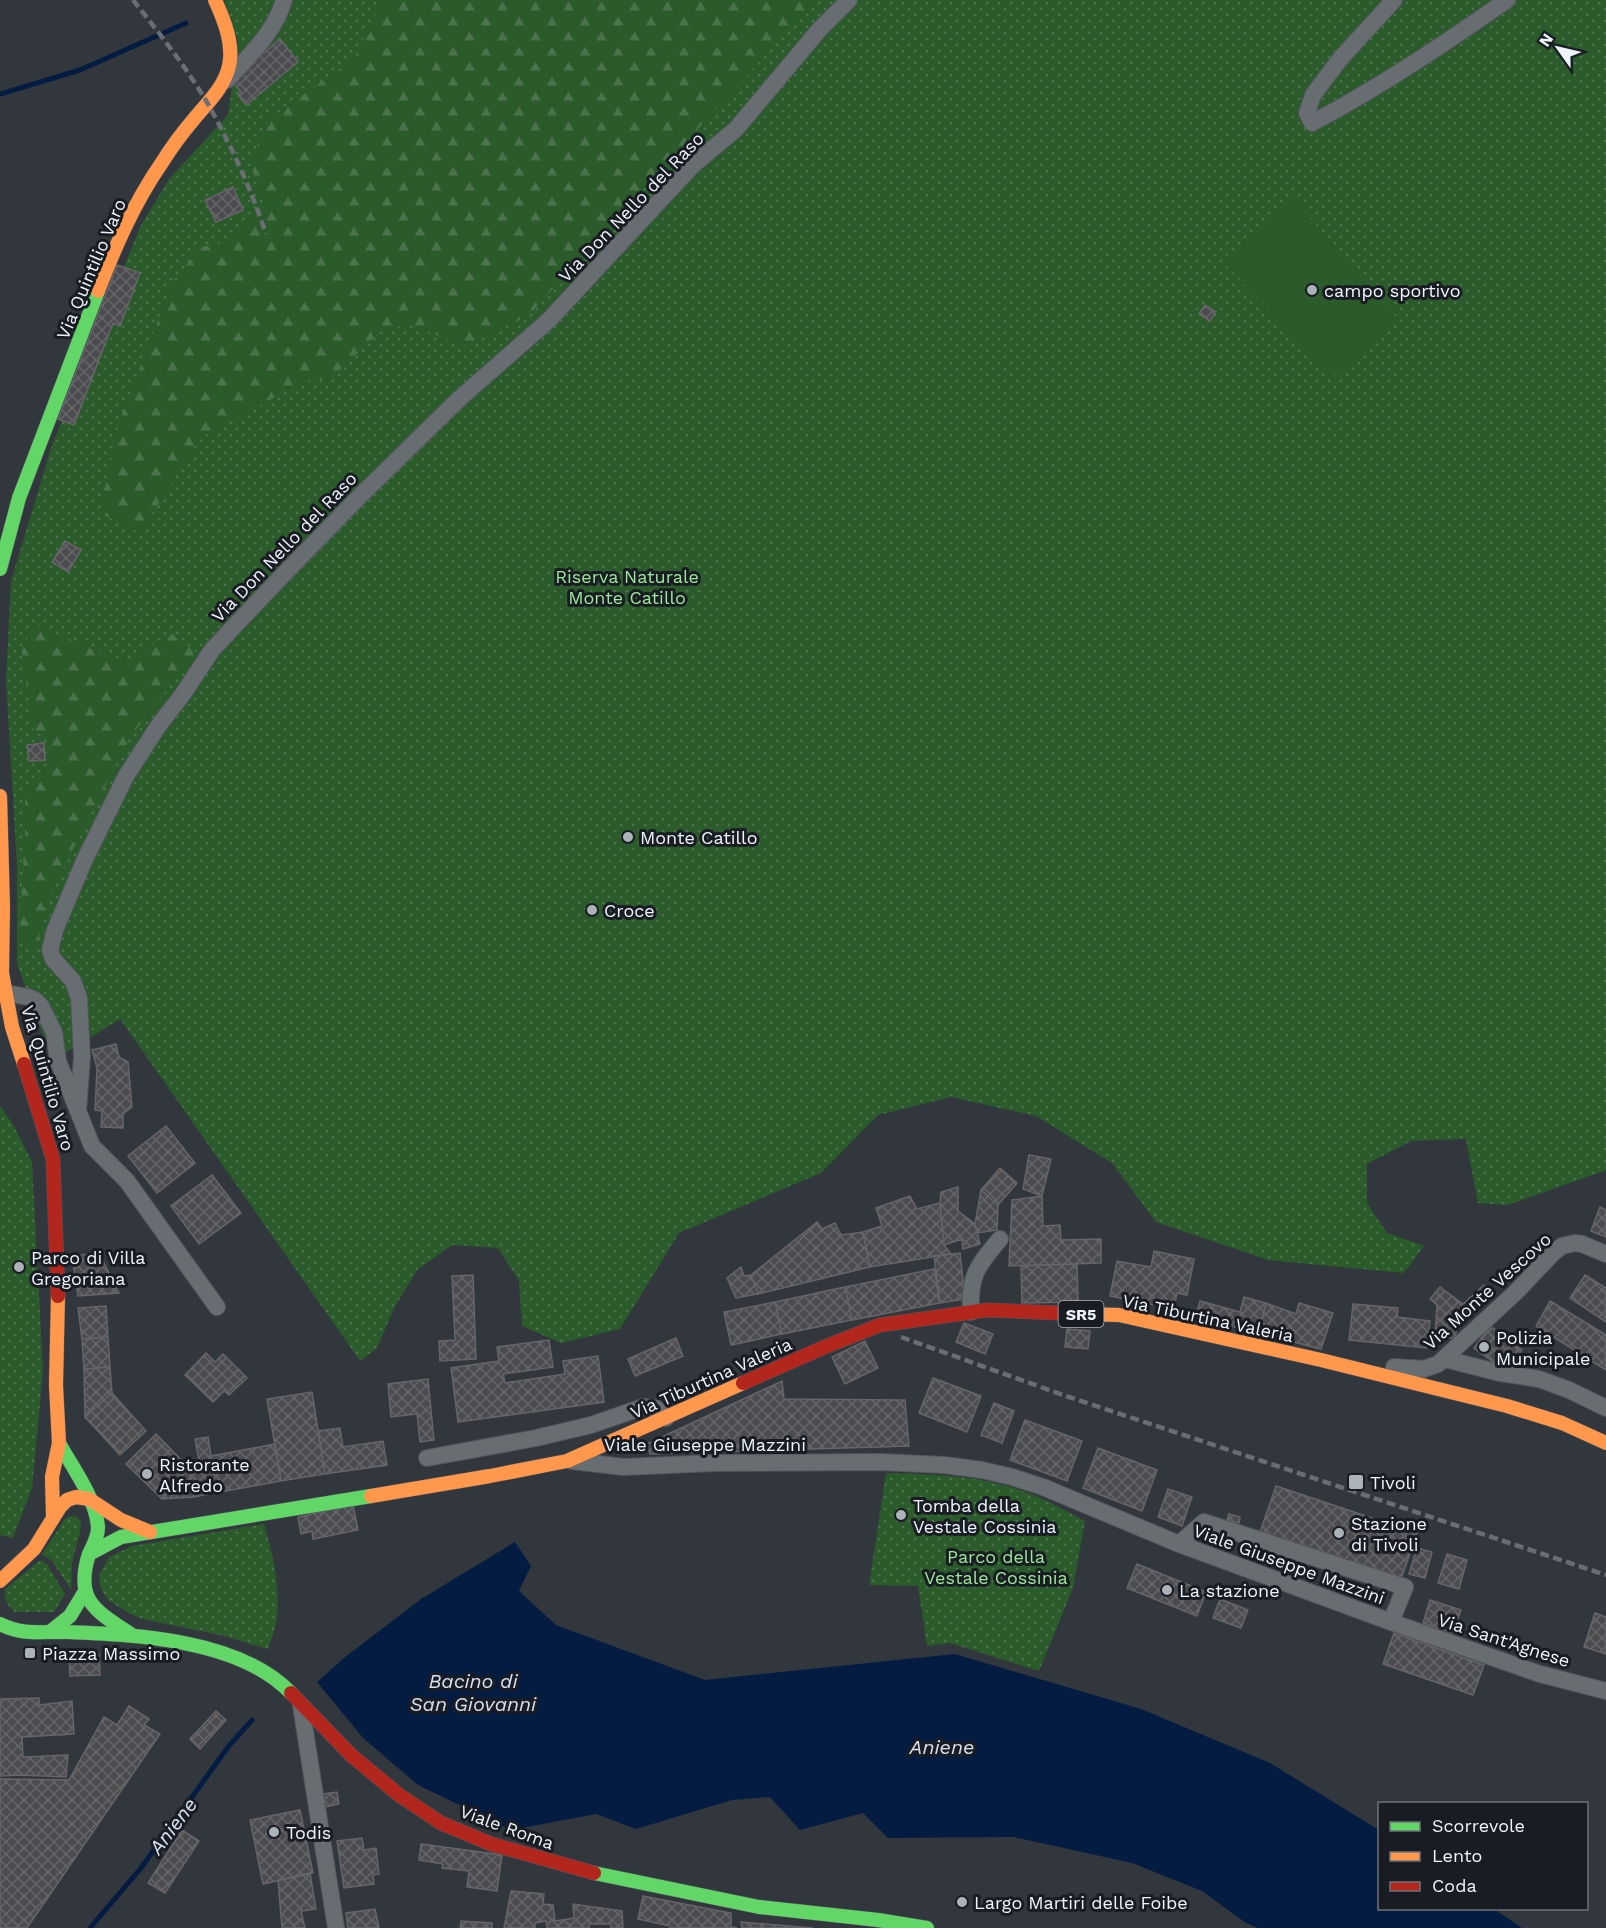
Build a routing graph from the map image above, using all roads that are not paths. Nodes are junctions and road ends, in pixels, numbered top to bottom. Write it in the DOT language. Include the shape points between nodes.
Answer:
graph roads {
  1 [pos="215,0"];
  2 [pos="284,0"];
  3 [pos="849,0"];
  4 [pos="1394,0"];
  5 [pos="1507,0"];
  6 [pos="220,88"];
  7 [pos="0,569"];
  8 [pos="0,796"];
  9 [pos="6,993"];
  10 [pos="78,1110"];
  11 [pos="1000,1239"];
  12 [pos="1606,1254"];
  13 [pos="217,1307"];
  14 [pos="971,1312"];
  15 [pos="1445,1359"];
  16 [pos="1321,1360"];
  17 [pos="1606,1408"];
  18 [pos="666,1418"];
  19 [pos="59,1443"];
  20 [pos="1606,1443"];
  21 [pos="427,1458"];
  22 [pos="567,1461"];
  23 [pos="89,1500"];
  24 [pos="53,1516"];
  25 [pos="151,1533"];
  26 [pos="1179,1544"];
  27 [pos="89,1554"];
  28 [pos="0,1581"];
  29 [pos="84,1593"];
  30 [pos="1391,1622"];
  31 [pos="0,1624"];
  32 [pos="51,1631"];
  33 [pos="15,1632"];
  34 [pos="0,1634"];
  35 [pos="132,1635"];
  36 [pos="1606,1691"];
  37 [pos="301,1702"];
  38 [pos="336,1928"];
  39 [pos="927,1928"];
  1 -- 6 [label="main road, Via Quintilio Varo" via="231,49 229,70"];
  2 -- 6 [label="street" via="258,46"];
  3 -- 10 [label="street, Via Don Nello del Raso" via="736,129 693,165 549,320 459,399 281,577 212,651 159,725 126,776 85,859 50,950 73,981 79,999 82,1057"];
  4 -- 5 [label="street" via="1313,95 1307,113 1312,123 1442,45"];
  6 -- 7 [label="main road, Via Quintilio Varo" via="169,152 126,225 19,498"];
  8 -- 9 [label="main road, Via Quintilio Varo" via="2,973"];
  9 -- 10 [label="street" via="28,997 41,1006 54,1032 58,1061"];
  9 -- 19 [label="main road, Via Quintilio Varo" via="12,1027 53,1159"];
  10 -- 13 [label="street" via="92,1146 127,1181"];
  11 -- 14 [label="street" via="974,1276"];
  12 -- 15 [label="street, Via Monte Vescovo" via="1582,1244 1562,1246"];
  14 -- 16 [label="main road, Via Tiburtina Valeria / SR5" via="1119,1315"];
  14 -- 18 [label="main road, Via Tiburtina Valeria / SR5" via="880,1325"];
  15 -- 16 [label="street, Via Monte Vescovo" via="1432,1367 1416,1369"];
  15 -- 17 [label="street" via="1539,1379"];
  16 -- 20 [label="main road, Via Tiburtina Valeria / SR5" via="1507,1406 1562,1423"];
  18 -- 21 [label="street" via="655,1408 643,1407 536,1438"];
  18 -- 22 [label="main road, Via Tiburtina Valeria / SR5"];
  19 -- 23 [label="main road"];
  19 -- 24 [label="main road" via="52,1477"];
  22 -- 25 [label="main road, Viale Giuseppe Mazzini"];
  22 -- 26 [label="street, Viale Giuseppe Mazzini" via="624,1467 881,1462 955,1466 1025,1481"];
  23 -- 24 [label="main road" via="69,1499"];
  23 -- 25 [label="main road"];
  23 -- 27 [label="main road" via="98,1528"];
  24 -- 28 [label="main road" via="33,1551"];
  25 -- 27 [label="main road, Viale Giuseppe Mazzini" via="121,1537"];
  26 -- 30 [label="street, Viale Giuseppe Mazzini"];
  26 -- 30 [label="street, Viale Giuseppe Mazzini" via="1204,1522 1406,1587"];
  27 -- 29 [label="main road" via="83,1574"];
  29 -- 32 [label="main road" via="70,1616"];
  29 -- 35 [label="main road" via="97,1610"];
  30 -- 36 [label="street, Via Sant'Agnese" via="1540,1674"];
  31 -- 33 [label="main road"];
  32 -- 33 [label="main road, Viale Roma"];
  32 -- 35 [label="main road, Viale Roma"];
  33 -- 34 [label="main road, Viale Roma"];
  35 -- 37 [label="main road, Viale Roma" via="239,1658 273,1677"];
  37 -- 38 [label="street"];
  37 -- 39 [label="main road, Viale Roma" via="351,1755 399,1795 441,1822 491,1844 592,1874 759,1907"];
}
